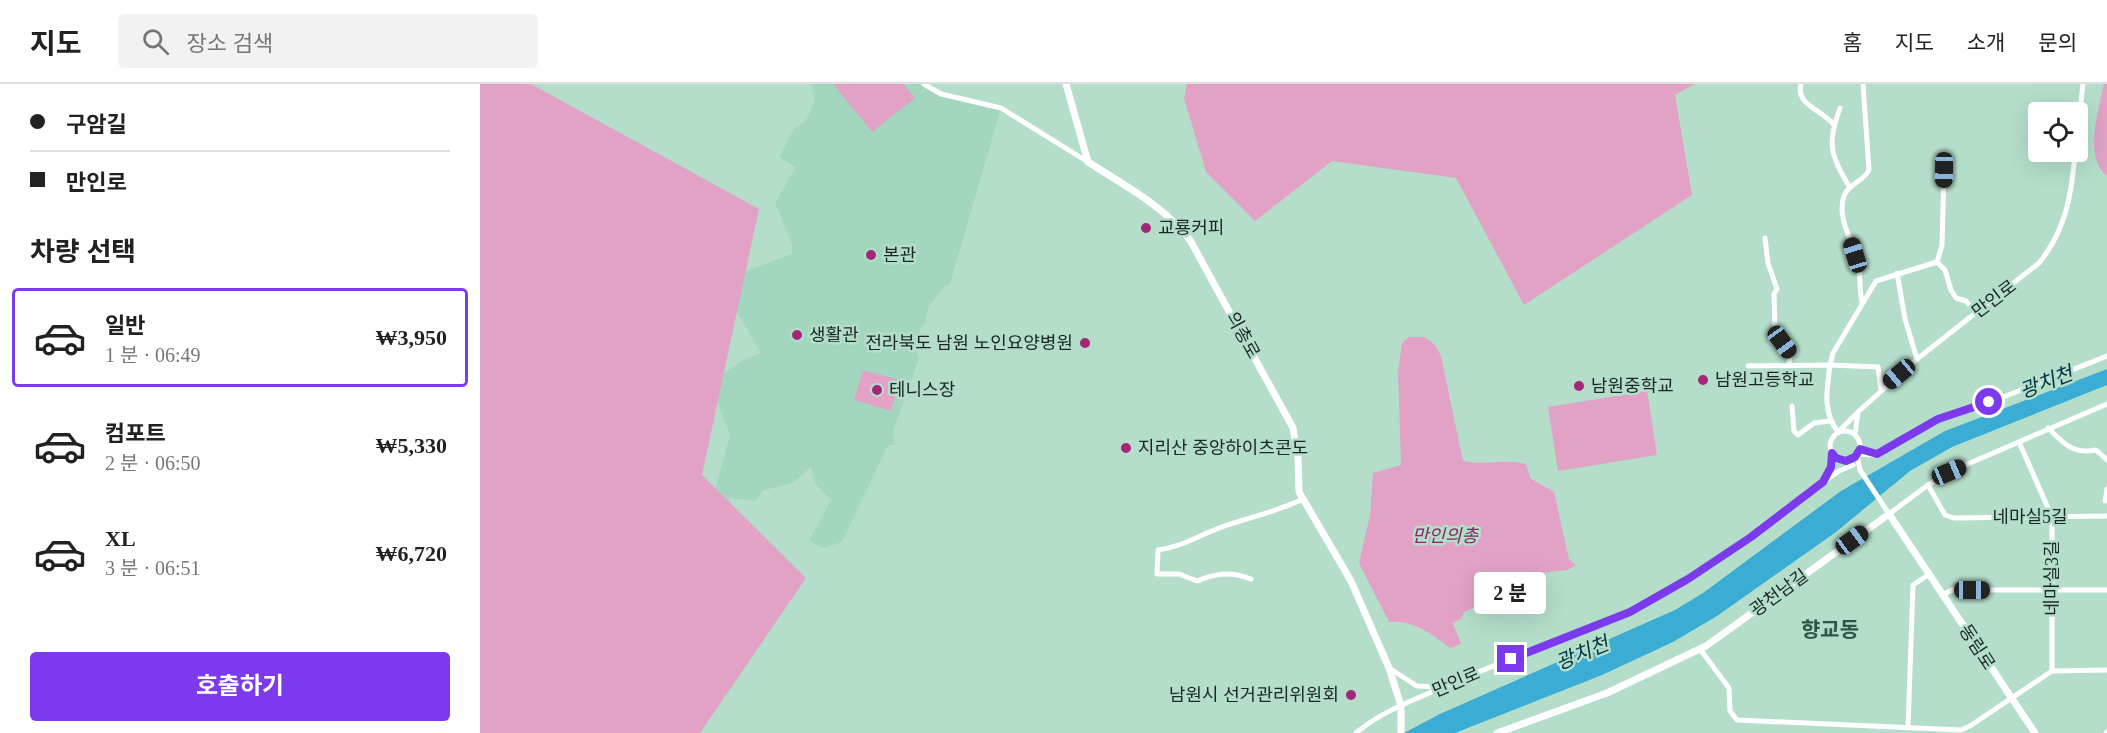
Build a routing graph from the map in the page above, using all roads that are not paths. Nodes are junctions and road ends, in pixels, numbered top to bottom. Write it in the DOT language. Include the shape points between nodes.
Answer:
graph roads {
  1 [pos="924,84"];
  2 [pos="1066,84"];
  3 [pos="1801,84"];
  4 [pos="1863,84"];
  5 [pos="2083,84"];
  6 [pos="2081,102"];
  7 [pos="1840,108"];
  8 [pos="1834,125"];
  9 [pos="1088,162"];
  10 [pos="2074,162"];
  11 [pos="1944,170"];
  12 [pos="1849,186"];
  13 [pos="1765,238"];
  14 [pos="1937,262"];
  15 [pos="1897,273"];
  16 [pos="1862,302"];
  17 [pos="1976,313"];
  18 [pos="2107,356"];
  19 [pos="1917,358"];
  20 [pos="1789,364"];
  21 [pos="1830,365"];
  22 [pos="1748,366"];
  23 [pos="1881,388"];
  24 [pos="2107,404"];
  25 [pos="1792,406"];
  26 [pos="1858,412"];
  27 [pos="1830,421"];
  28 [pos="2048,428"];
  29 [pos="1838,432"];
  30 [pos="1855,435"];
  31 [pos="2019,442"];
  32 [pos="1832,453"];
  33 [pos="1858,453"];
  34 [pos="2107,460"];
  35 [pos="1847,461"];
  36 [pos="1853,465"];
  37 [pos="1841,470"];
  38 [pos="1860,470"];
  39 [pos="1823,482"];
  40 [pos="1928,484"];
  41 [pos="2107,489"];
  42 [pos="1303,499"];
  43 [pos="2105,501"];
  44 [pos="1887,512"];
  45 [pos="2107,516"];
  46 [pos="2052,517"];
  47 [pos="1928,575"];
  48 [pos="1251,579"];
  49 [pos="2051,590"];
  50 [pos="2107,590"];
  51 [pos="1942,595"];
  52 [pos="1700,649"];
  53 [pos="1389,668"];
  54 [pos="2107,670"];
  55 [pos="2052,671"];
  56 [pos="1444,686"];
  57 [pos="2010,698"];
  58 [pos="1401,706"];
  59 [pos="1848,725"];
  60 [pos="1908,728"];
  61 [pos="1961,732"];
  62 [pos="1356,733"];
  63 [pos="1401,733"];
  64 [pos="1497,733"];
  65 [pos="1847,733"];
  66 [pos="2035,733"];
  1 -- 9 [label="street, 의총로" via="941,94 1001,108"];
  2 -- 9 [label="street"];
  3 -- 8 [label="street" via="1804,102 1826,114"];
  4 -- 12 [label="street" via="1869,170 1865,178"];
  5 -- 6 [label="street"];
  7 -- 8 [label="street"];
  8 -- 12 [label="street" via="1830,143 1833,156"];
  9 -- 42 [label="street, 의총로" via="1162,211 1190,240 1291,425"];
  10 -- 17 [label="street, 만인로" via="2070,202 2047,254"];
  11 -- 14 [label="street" via="1942,246"];
  12 -- 16 [label="street" via="1842,212 1859,266"];
  13 -- 20 [label="street" via="1777,289 1775,332 1790,353"];
  14 -- 15 [label="street"];
  14 -- 17 [label="street" via="1945,270 1956,298 1966,301"];
  15 -- 16 [label="street" via="1876,281"];
  15 -- 19 [label="street"];
  16 -- 21 [label="street"];
  17 -- 19 [label="street, 만인로"];
  18 -- 33 [label="street" via="1938,419 1877,454"];
  19 -- 23 [label="street, 만인로"];
  20 -- 21 [label="street"];
  20 -- 22 [label="street"];
  21 -- 23 [label="street" via="1878,367"];
  21 -- 27 [label="street" via="1826,401"];
  23 -- 26 [label="street, 만인로"];
  24 -- 28 [label="street, 광천남길"];
  25 -- 27 [label="street" via="1794,431 1798,435 1814,423"];
  26 -- 29 [label="street, 만인로"];
  26 -- 30 [label="street"];
  27 -- 29 [label="street"];
  28 -- 31 [label="street, 광천남길"];
  28 -- 34 [label="street" via="2068,448 2084,453 2096,450"];
  29 -- 30 [label="street" via="1850,431"];
  29 -- 32 [label="street" via="1830,441"];
  30 -- 33 [label="street"];
  31 -- 40 [label="street, 광천남길"];
  31 -- 46 [label="street, 네마실3길"];
  32 -- 35 [label="street"];
  32 -- 39 [label="street" via="1831,467"];
  33 -- 35 [label="street"];
  33 -- 38 [label="street"];
  35 -- 36 [label="street"];
  35 -- 37 [label="street"];
  36 -- 37 [label="street, 만인로"];
  36 -- 38 [label="street"];
  37 -- 39 [label="street, 만인로"];
  38 -- 44 [label="street, 동림로"];
  39 -- 56 [label="street, 만인로" via="1751,537 1630,612"];
  40 -- 44 [label="street, 광천남길"];
  40 -- 46 [label="street, 네마실5길" via="1945,515 1954,518"];
  41 -- 43 [label="street"];
  42 -- 48 [label="street" via="1281,510 1216,529 1182,546 1158,550 1156,555 1157,574 1179,574 1197,581 1216,574 1236,573"];
  42 -- 53 [label="street, 의총로" via="1351,580"];
  44 -- 47 [label="street, 동림로"];
  44 -- 52 [label="street, 광천남길"];
  45 -- 46 [label="street, 네마실5길"];
  46 -- 49 [label="street, 네마실3길"];
  47 -- 51 [label="street, 동림로"];
  47 -- 60 [label="street" via="1913,585"];
  49 -- 50 [label="street"];
  49 -- 51 [label="street" via="1952,590"];
  49 -- 55 [label="street, 네마실3길"];
  51 -- 57 [label="street, 동림로"];
  52 -- 59 [label="street" via="1729,688 1730,711 1737,720"];
  52 -- 64 [label="street, 광천남길" via="1606,693"];
  53 -- 56 [label="street" via="1417,686"];
  53 -- 58 [label="street, 의총로"];
  54 -- 55 [label="street"];
  55 -- 57 [label="street"];
  56 -- 58 [label="street, 만인로"];
  57 -- 61 [label="street"];
  57 -- 66 [label="street, 동림로"];
  58 -- 62 [label="street, 만인로"];
  58 -- 63 [label="street, 의총로"];
  59 -- 60 [label="street"];
  59 -- 65 [label="street"];
  60 -- 61 [label="street"];
}
